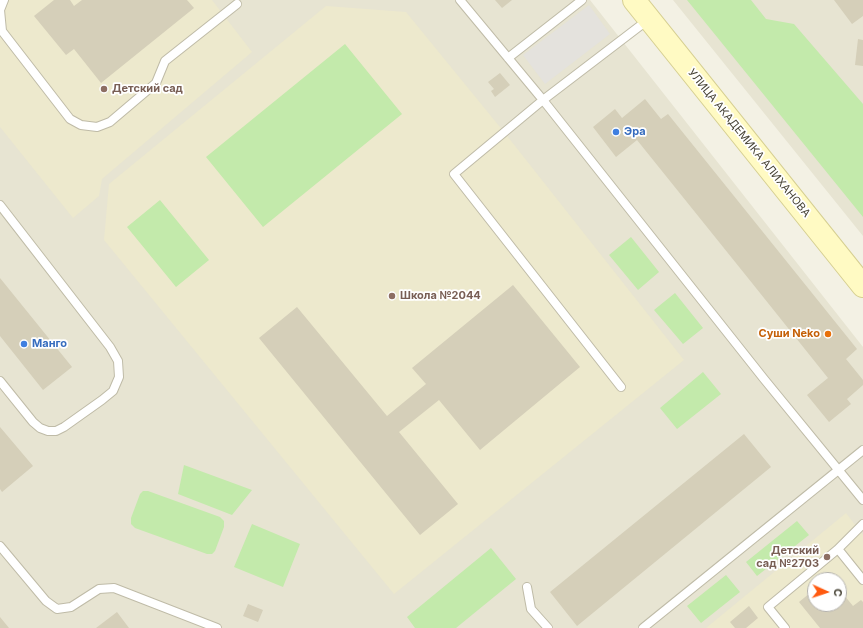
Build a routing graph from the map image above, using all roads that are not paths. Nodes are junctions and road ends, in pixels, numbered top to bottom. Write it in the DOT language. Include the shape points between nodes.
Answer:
graph roads {
  1 [pos="4,0"];
  2 [pos="460,0"];
  3 [pos="582,0"];
  4 [pos="634,0"];
  5 [pos="237,1"];
  6 [pos="649,18"];
  7 [pos="508,58"];
  8 [pos="542,100"];
  9 [pos="0,205"];
  10 [pos="863,286"];
  11 [pos="0,381"];
  12 [pos="621,387"];
  13 [pos="863,450"];
  14 [pos="839,469"];
  15 [pos="863,500"];
  16 [pos="863,524"];
  17 [pos="0,546"];
  18 [pos="838,549"];
  19 [pos="863,580"];
  20 [pos="527,587"];
  21 [pos="217,628"];
  22 [pos="548,628"];
  23 [pos="643,628"];
  24 [pos="785,628"];
  1 -- 5 [label="lane" via="0,10 2,31 70,119 81,125 96,127 110,122 156,83 165,61"];
  2 -- 7 [label="lane"];
  3 -- 7 [label="lane"];
  4 -- 6 [label="street, УЛИЦА АКАДЕМИКА АЛИХАНОВА"];
  6 -- 8 [label="lane"];
  6 -- 10 [label="street, УЛИЦА АКАДЕМИКА АЛИХАНОВА"];
  7 -- 8 [label="lane"];
  8 -- 12 [label="lane" via="454,174"];
  8 -- 14 [label="lane"];
  9 -- 11 [label="lane" via="110,347 118,361 119,377 113,391 102,400 64,427 48,432 33,422"];
  13 -- 14 [label="lane"];
  14 -- 15 [label="lane"];
  14 -- 23 [label="lane"];
  16 -- 18 [label="lane"];
  17 -- 21 [label="lane" via="46,601 57,609 71,608 99,589 114,588"];
  18 -- 19 [label="lane"];
  18 -- 24 [label="lane" via="768,607"];
  20 -- 22 [label="lane" via="531,609"];
}
